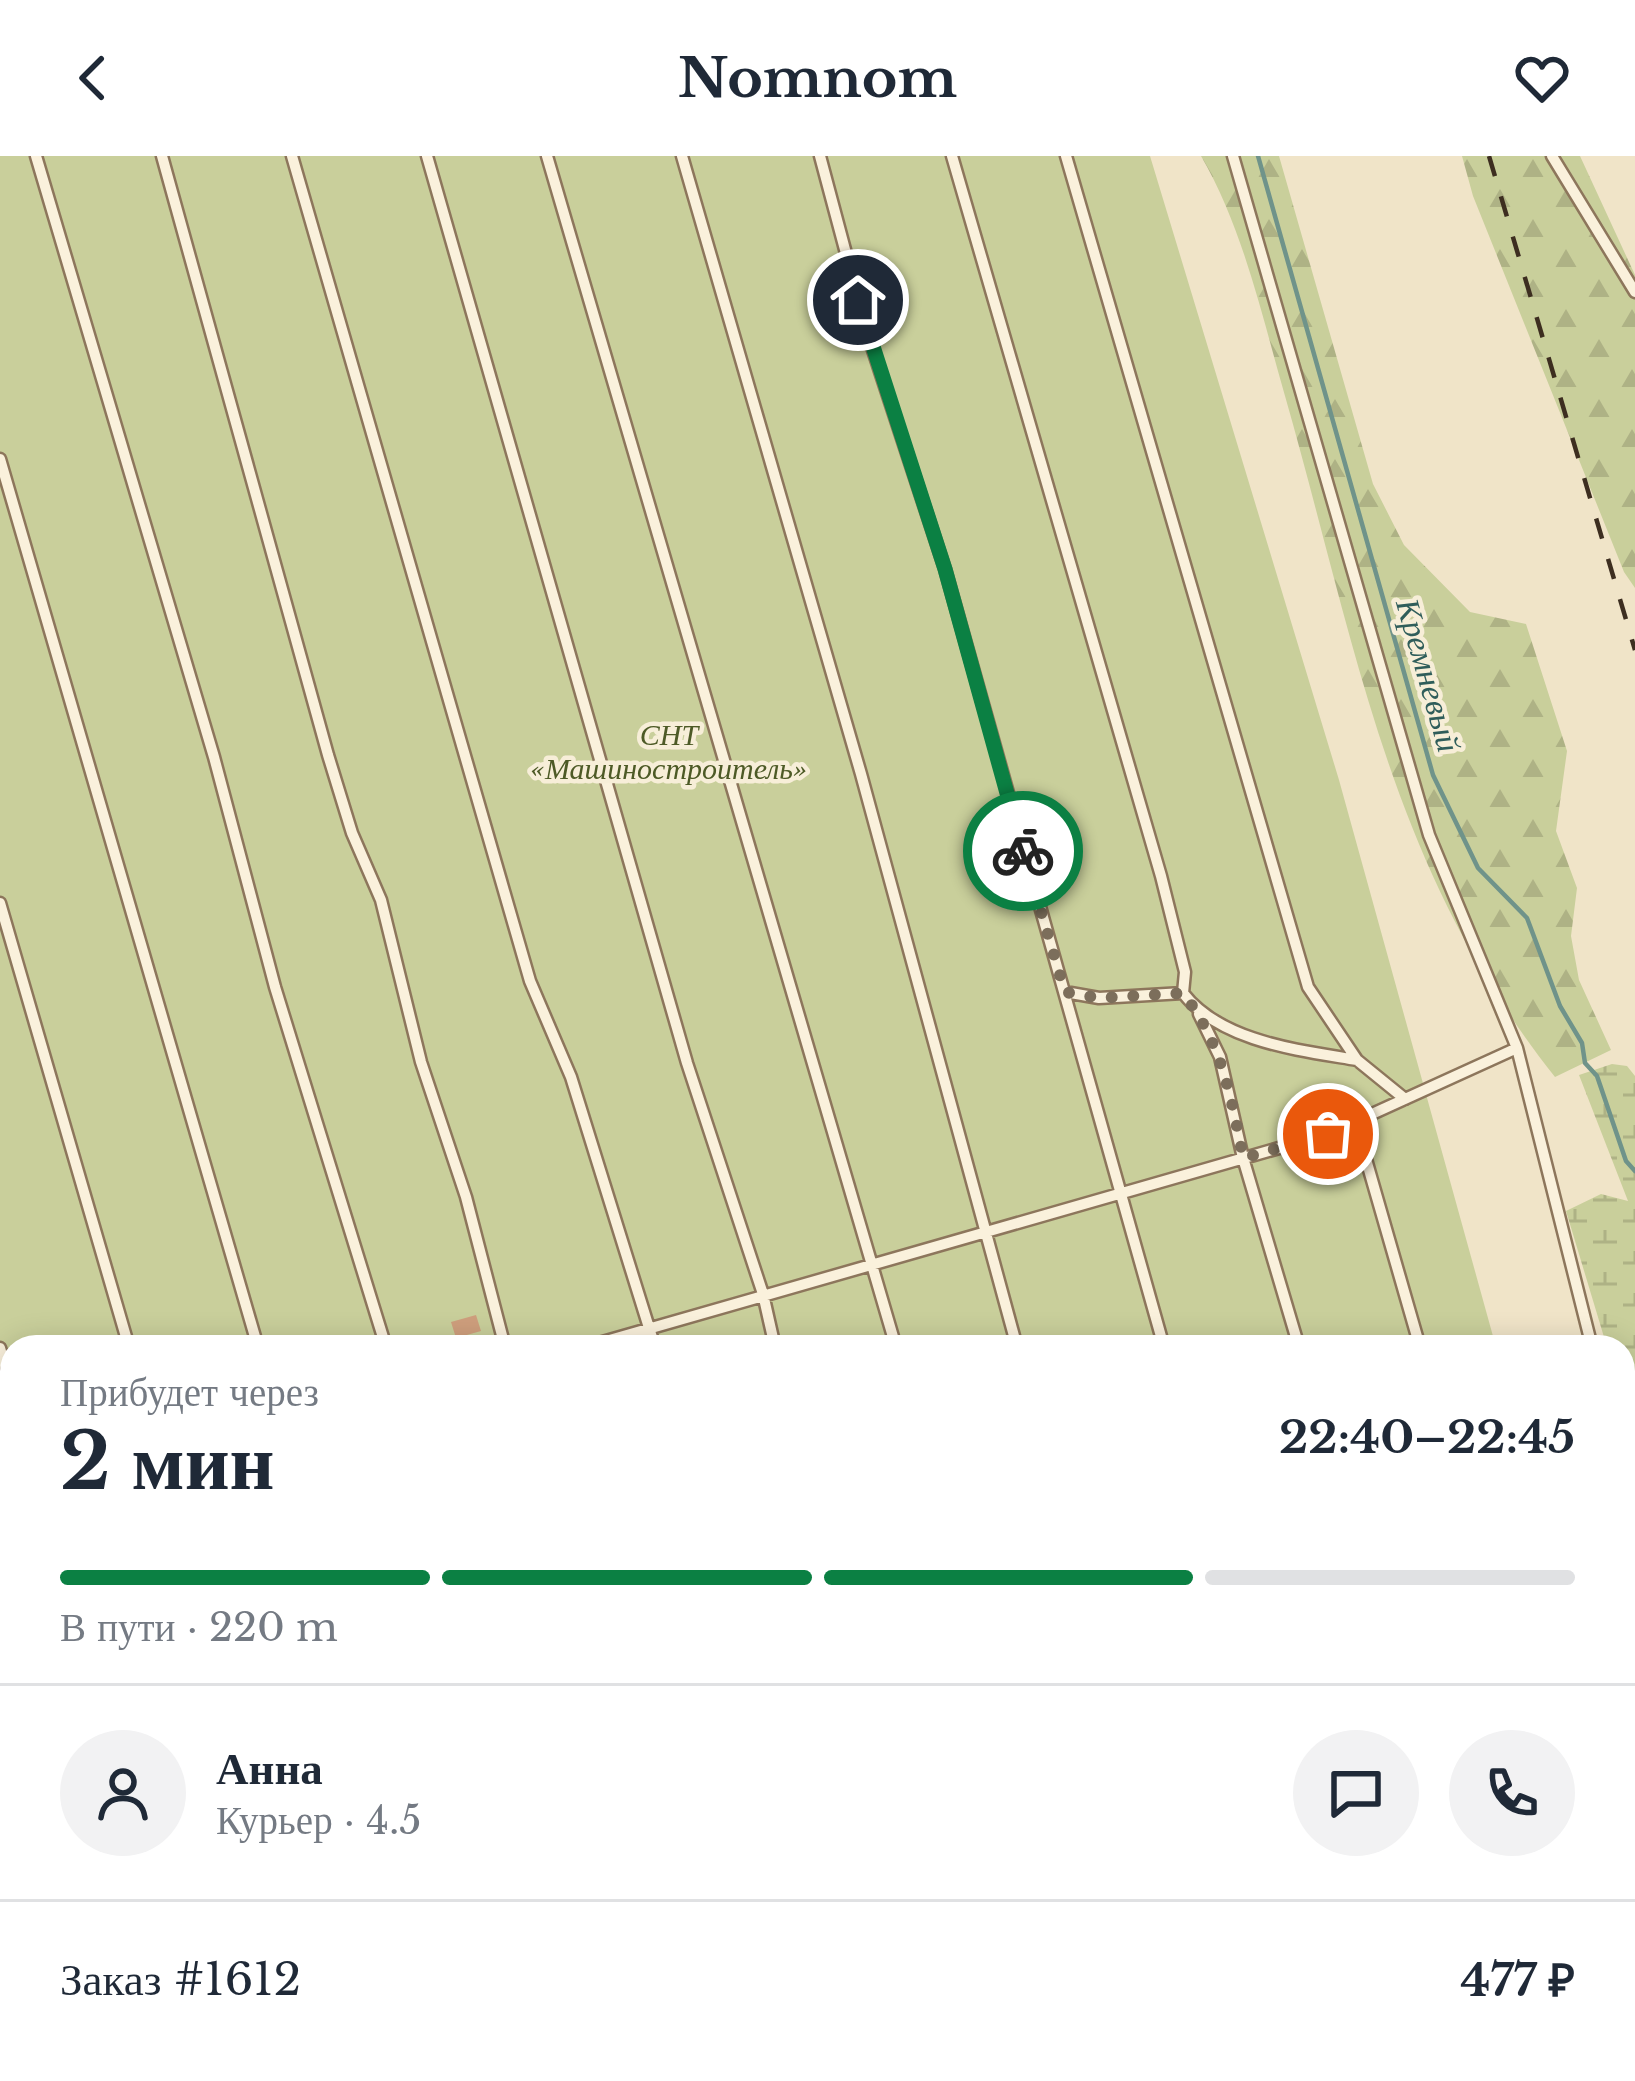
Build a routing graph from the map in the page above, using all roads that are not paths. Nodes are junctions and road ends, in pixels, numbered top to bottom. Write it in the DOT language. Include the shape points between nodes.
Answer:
graph roads {
  1 [pos="36,156"];
  2 [pos="162,156"];
  3 [pos="292,156"];
  4 [pos="427,156"];
  5 [pos="547,156"];
  6 [pos="682,156"];
  7 [pos="820,156"];
  8 [pos="952,156"];
  9 [pos="1066,156"];
  10 [pos="1233,156"];
  11 [pos="1552,156"];
  12 [pos="1635,292"];
  13 [pos="0,459"];
  14 [pos="0,903"];
  15 [pos="1065,992"];
  16 [pos="1183,993"];
  17 [pos="1199,1014"];
  18 [pos="1516,1048"];
  19 [pos="1357,1060"];
  20 [pos="1405,1099"];
  21 [pos="1355,1121"];
  22 [pos="1243,1158"];
  23 [pos="1121,1193"];
  24 [pos="982,1232"];
  25 [pos="871,1262"];
  26 [pos="763,1294"];
  27 [pos="648,1329"];
  28 [pos="126,1335"];
  29 [pos="255,1335"];
  30 [pos="382,1335"];
  31 [pos="502,1335"];
  32 [pos="627,1335"];
  33 [pos="650,1335"];
  34 [pos="772,1335"];
  35 [pos="892,1335"];
  36 [pos="1013,1335"];
  37 [pos="1161,1335"];
  38 [pos="1296,1335"];
  39 [pos="1417,1335"];
  40 [pos="1589,1335"];
  1 -- 30 [label="lane"];
  2 -- 31 [label="lane" via="328,755 381,900"];
  3 -- 27 [label="lane" via="513,923 571,1077"];
  4 -- 26 [label="lane" via="687,1063"];
  5 -- 25 [label="lane"];
  6 -- 24 [label="lane" via="861,774"];
  7 -- 15 [label="lane"];
  8 -- 16 [label="lane" via="1161,876"];
  9 -- 19 [label="lane" via="1308,987"];
  10 -- 18 [label="lane" via="1429,835"];
  11 -- 12 [label="lane"];
  13 -- 29 [label="lane"];
  14 -- 28 [label="lane"];
  15 -- 16 [label="lane"];
  15 -- 23 [label="lane"];
  16 -- 17 [label="lane"];
  17 -- 19 [label="lane" via="1282,1046"];
  17 -- 22 [label="lane" via="1220,1057"];
  18 -- 20 [label="lane"];
  18 -- 40 [label="lane"];
  19 -- 20 [label="lane"];
  20 -- 21 [label="lane"];
  21 -- 22 [label="lane"];
  21 -- 39 [label="lane"];
  22 -- 23 [label="lane"];
  22 -- 38 [label="lane"];
  23 -- 24 [label="lane"];
  23 -- 37 [label="lane"];
  24 -- 25 [label="lane"];
  24 -- 36 [label="lane"];
  25 -- 26 [label="lane"];
  25 -- 35 [label="lane"];
  26 -- 27 [label="lane"];
  26 -- 34 [label="lane"];
  27 -- 32 [label="lane"];
  27 -- 33 [label="lane"];
}
